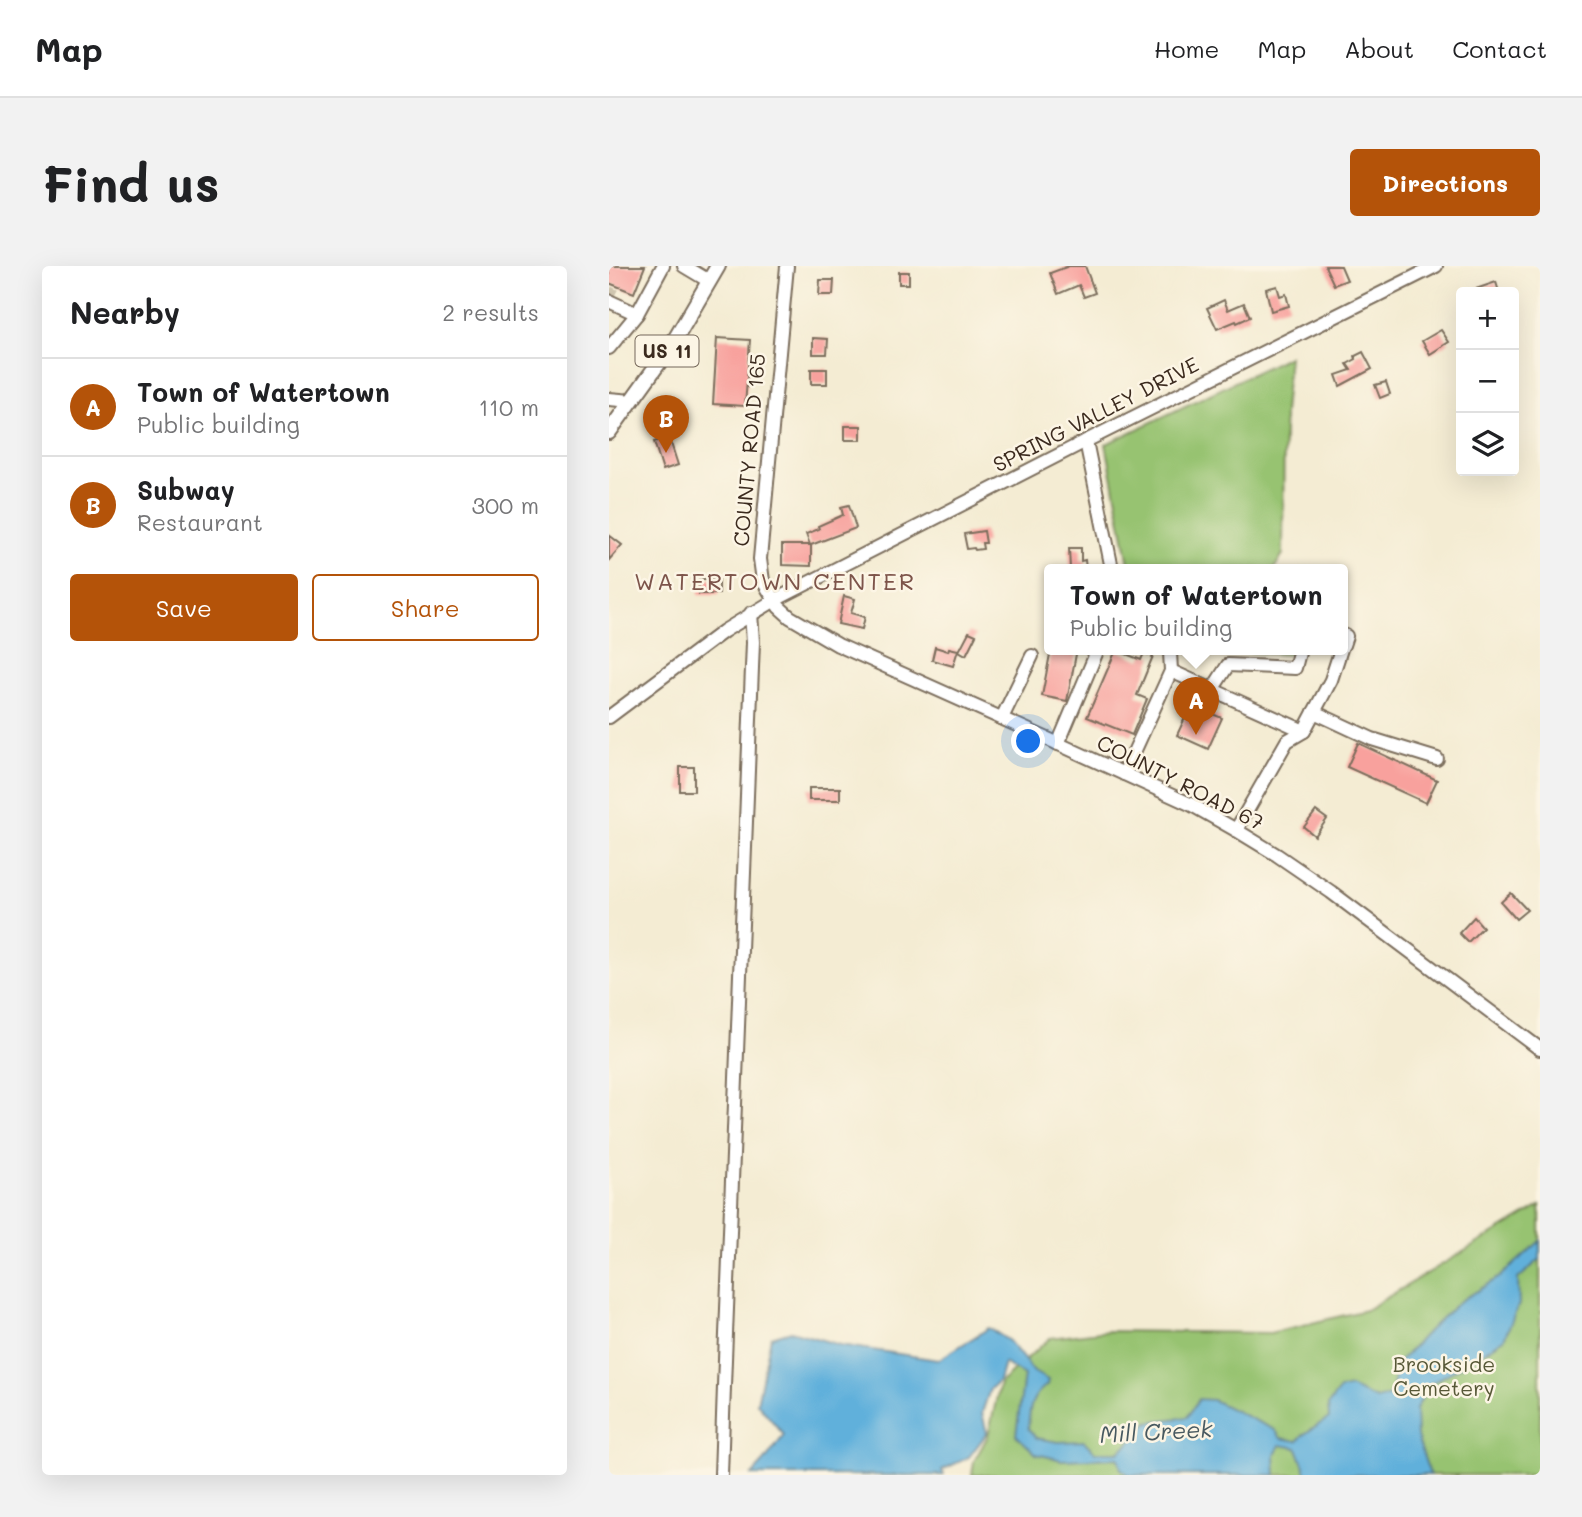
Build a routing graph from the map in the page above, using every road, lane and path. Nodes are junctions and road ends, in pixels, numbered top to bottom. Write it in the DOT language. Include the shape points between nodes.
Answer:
graph roads {
  1 [pos="663,266"];
  2 [pos="684,266"];
  3 [pos="717,266"];
  4 [pos="787,266"];
  5 [pos="1436,266"];
  6 [pos="709,281"];
  7 [pos="612,298"];
  8 [pos="639,310"];
  9 [pos="609,348"];
  10 [pos="609,399"];
  11 [pos="632,401"];
  12 [pos="609,432"];
  13 [pos="1086,441"];
  14 [pos="1111,564"];
  15 [pos="775,600"];
  16 [pos="751,613"];
  17 [pos="1095,655"];
  18 [pos="1169,655"];
  19 [pos="1298,655"];
  20 [pos="1340,655"];
  21 [pos="1032,656"];
  22 [pos="1171,671"];
  23 [pos="1212,690"];
  24 [pos="1314,712"];
  25 [pos="609,717"];
  26 [pos="1002,718"];
  27 [pos="1304,731"];
  28 [pos="1058,744"];
  29 [pos="1437,759"];
  30 [pos="1124,774"];
  31 [pos="1236,830"];
  32 [pos="1540,1049"];
  33 [pos="720,1475"];
  1 -- 8 [label="street"];
  2 -- 6 [label="street"];
  3 -- 6 [label="main road, US 11"];
  4 -- 15 [label="street, COUNTY ROAD 165" via="760,559 763,581"];
  5 -- 13 [label="street, SPRING VALLEY DRIVE"];
  6 -- 11 [label="main road, US 11"];
  7 -- 8 [label="street"];
  8 -- 9 [label="street"];
  10 -- 11 [label="street"];
  11 -- 12 [label="main road, US 11"];
  13 -- 14 [label="street"];
  13 -- 15 [label="street, SPRING VALLEY DRIVE"];
  15 -- 16 [label="street"];
  15 -- 26 [label="street, COUNTY ROAD 67" via="790,617 838,645"];
  16 -- 25 [label="street"];
  16 -- 33 [label="street"];
  17 -- 28 [label="street"];
  18 -- 22 [label="street"];
  19 -- 23 [label="street" via="1295,668 1228,665"];
  20 -- 24 [label="street"];
  21 -- 26 [label="street"];
  22 -- 23 [label="street"];
  22 -- 30 [label="street"];
  23 -- 27 [label="street"];
  24 -- 27 [label="street"];
  24 -- 29 [label="street" via="1372,739"];
  26 -- 28 [label="street, COUNTY ROAD 67"];
  27 -- 31 [label="street" via="1287,741"];
  28 -- 30 [label="street, COUNTY ROAD 67"];
  30 -- 31 [label="street, COUNTY ROAD 67"];
  31 -- 32 [label="street, COUNTY ROAD 67" via="1331,892"];
}
